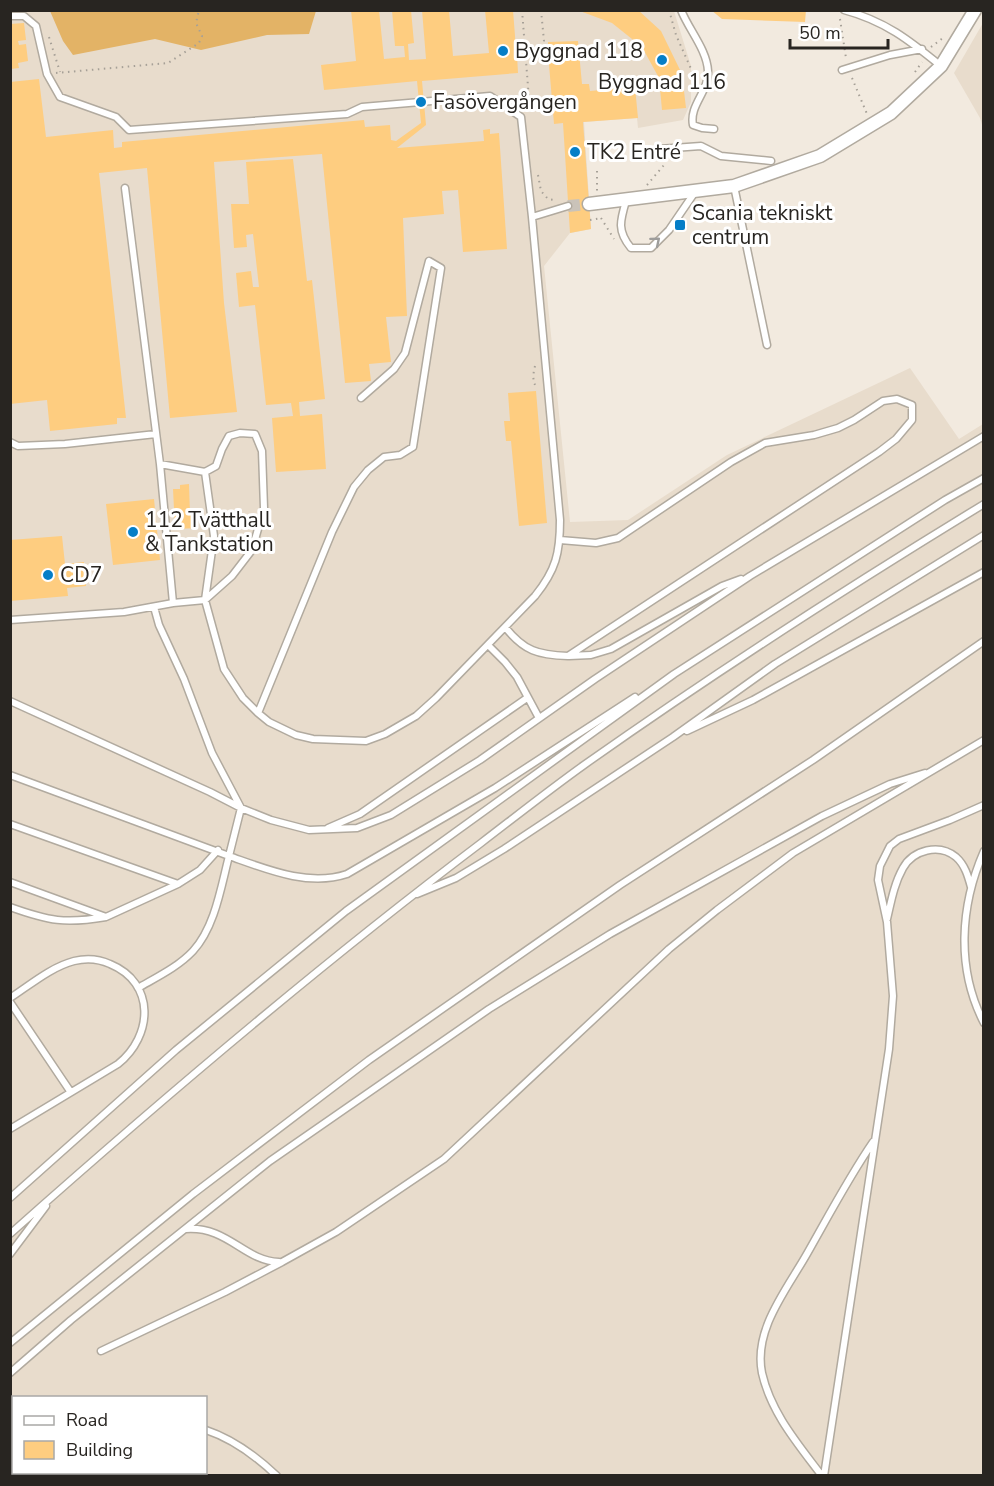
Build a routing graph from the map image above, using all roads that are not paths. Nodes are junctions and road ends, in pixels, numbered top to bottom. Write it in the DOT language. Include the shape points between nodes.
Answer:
graph roads {
  1 [pos="681,10"];
  2 [pos="844,10"];
  3 [pos="975,10"];
  4 [pos="10,16"];
  5 [pos="925,52"];
  6 [pos="941,66"];
  7 [pos="842,70"];
  8 [pos="714,129"];
  9 [pos="659,149"];
  10 [pos="771,160"];
  11 [pos="734,186"];
  12 [pos="125,188"];
  13 [pos="695,192"];
  14 [pos="626,201"];
  15 [pos="589,204"];
  16 [pos="568,206"];
  17 [pos="532,217"];
  18 [pos="767,345"];
  19 [pos="361,398"];
  20 [pos="156,434"];
  21 [pos="984,435"];
  22 [pos="10,442"];
  23 [pos="160,464"];
  24 [pos="205,472"];
  25 [pos="984,478"];
  26 [pos="984,504"];
  27 [pos="984,535"];
  28 [pos="560,540"];
  29 [pos="984,572"];
  30 [pos="750,576"];
  31 [pos="205,600"];
  32 [pos="173,603"];
  33 [pos="154,607"];
  34 [pos="10,620"];
  35 [pos="505,627"];
  36 [pos="984,641"];
  37 [pos="488,645"];
  38 [pos="568,656"];
  39 [pos="674,674"];
  40 [pos="527,698"];
  41 [pos="10,701"];
  42 [pos="258,713"];
  43 [pos="539,718"];
  44 [pos="673,737"];
  45 [pos="984,740"];
  46 [pos="925,773"];
  47 [pos="10,775"];
  48 [pos="984,805"];
  49 [pos="241,808"];
  50 [pos="10,824"];
  51 [pos="322,831"];
  52 [pos="218,850"];
  53 [pos="984,851"];
  54 [pos="228,856"];
  55 [pos="10,882"];
  56 [pos="178,884"];
  57 [pos="971,886"];
  58 [pos="408,898"];
  59 [pos="10,907"];
  60 [pos="106,917"];
  61 [pos="887,922"];
  62 [pos="138,988"];
  63 [pos="10,1000"];
  64 [pos="984,1023"];
  65 [pos="70,1091"];
  66 [pos="10,1129"];
  67 [pos="874,1140"];
  68 [pos="54,1195"];
  69 [pos="10,1198"];
  70 [pos="186,1229"];
  71 [pos="10,1234"];
  72 [pos="10,1254"];
  73 [pos="282,1262"];
  74 [pos="10,1343"];
  75 [pos="101,1351"];
  76 [pos="10,1373"];
  77 [pos="207,1430"];
  78 [pos="277,1476"];
  79 [pos="823,1476"];
  1 -- 8 [label="lane" via="708,71 705,91 691,116 693,125"];
  2 -- 5 [label="lane" via="886,25"];
  3 -- 6 [label="street"];
  4 -- 17 [label="lane" via="24,16 36,26 47,74 60,97 116,117 129,130 347,114 362,107 490,96 521,117"];
  5 -- 6 [label="lane"];
  5 -- 7 [label="lane" via="890,55"];
  6 -- 11 [label="street" via="891,114 820,156"];
  9 -- 10 [label="lane" via="701,146 721,156"];
  11 -- 13 [label="street"];
  11 -- 18 [label="lane"];
  12 -- 20 [label="lane"];
  13 -- 14 [label="street"];
  14 -- 13 [label="lane, one-way" via="621,217 622,237 631,248 651,248 669,230"];
  14 -- 15 [label="street"];
  16 -- 17 [label="lane"];
  17 -- 28 [label="lane"];
  19 -- 42 [label="lane" via="394,369 405,353 429,261 441,268 413,447 400,455 384,457 354,487"];
  20 -- 22 [label="lane" via="65,444 18,446"];
  20 -- 23 [label="lane"];
  21 -- 30 [label="lane"];
  23 -- 24 [label="lane"];
  23 -- 32 [label="lane"];
  24 -- 31 [label="lane" via="214,536"];
  24 -- 31 [label="lane" via="216,466 229,436 255,434 261,452 264,508 252,550 232,576"];
  25 -- 39 [label="lane"];
  26 -- 58 [label="lane" via="695,688"];
  27 -- 44 [label="lane" via="775,664"];
  28 -- 35 [label="lane" via="547,580"];
  28 -- 38 [label="lane" via="596,543 618,538 765,443 838,428 883,401 897,399 912,405 912,420 879,452"];
  29 -- 44 [label="lane" via="753,700"];
  30 -- 38 [label="lane" via="722,586 611,649"];
  30 -- 43 [label="lane"];
  31 -- 32 [label="lane"];
  31 -- 42 [label="lane" via="224,669"];
  32 -- 33 [label="lane"];
  33 -- 34 [label="lane"];
  33 -- 49 [label="lane" via="212,753"];
  35 -- 37 [label="lane"];
  35 -- 38 [label="lane" via="525,648 545,655"];
  36 -- 74 [label="lane" via="813,760 620,885 369,1060 193,1194"];
  37 -- 40 [label="lane" via="506,662"];
  37 -- 42 [label="lane" via="416,716 366,741 296,735"];
  39 -- 54 [label="lane" via="495,788 347,874 329,878 295,876"];
  39 -- 69 [label="lane" via="346,911 176,1050"];
  40 -- 43 [label="lane"];
  40 -- 51 [label="lane" via="360,814"];
  41 -- 49 [label="lane"];
  43 -- 51 [label="lane" via="391,815 357,828"];
  44 -- 58 [label="lane" via="504,849 456,878"];
  45 -- 46 [label="lane"];
  46 -- 70 [label="lane" via="890,784 822,816 546,973 427,1050 279,1154"];
  46 -- 73 [label="lane" via="793,853 752,883 669,949 444,1159 336,1232"];
  47 -- 52 [label="lane"];
  48 -- 61 [label="lane" via="910,833 890,846 878,879"];
  49 -- 51 [label="lane" via="272,820"];
  49 -- 54 [label="lane"];
  50 -- 56 [label="lane"];
  52 -- 54 [label="lane"];
  52 -- 56 [label="lane" via="200,870"];
  53 -- 57 [label="lane"];
  54 -- 62 [label="lane" via="215,907 194,950"];
  55 -- 60 [label="lane"];
  56 -- 60 [label="lane"];
  57 -- 61 [label="lane" via="965,869 949,853 938,850 917,854 902,869"];
  57 -- 64 [label="lane" via="964,952 970,991"];
  58 -- 68 [label="lane" via="276,1003"];
  59 -- 60 [label="lane" via="63,922"];
  61 -- 67 [label="lane" via="893,996"];
  62 -- 63 [label="lane" via="117,967 89,959 61,966"];
  62 -- 65 [label="lane" via="145,1018 137,1043 118,1064"];
  63 -- 65 [label="lane"];
  65 -- 66 [label="lane"];
  67 -- 79 [label="lane"];
  67 -- 79 [label="lane" via="781,1296 762,1346 762,1372 772,1404"];
  68 -- 71 [label="lane"];
  68 -- 72 [label="lane"];
  70 -- 73 [label="lane" via="220,1234 258,1257"];
  70 -- 76 [label="lane"];
  73 -- 75 [label="lane"];
  77 -- 78 [label="lane" via="250,1453"];
}
